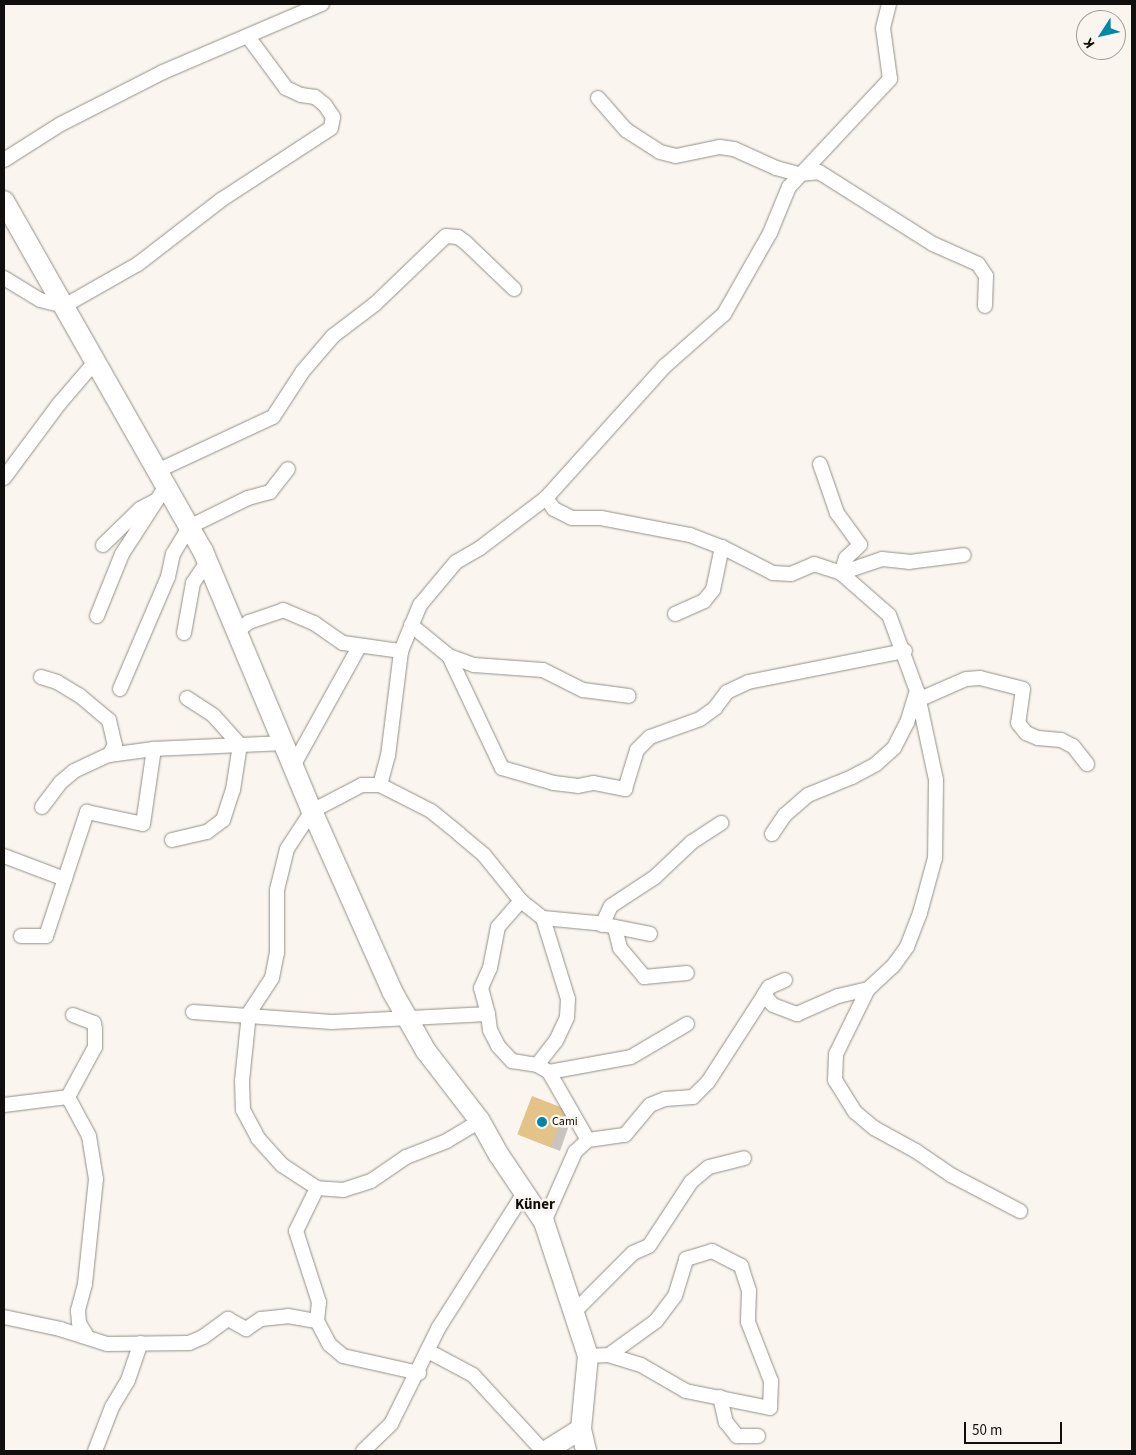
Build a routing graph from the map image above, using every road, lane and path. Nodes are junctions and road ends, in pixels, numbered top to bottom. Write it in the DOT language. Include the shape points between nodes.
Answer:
graph roads {
  1 [pos="322,4"];
  2 [pos="889,4"];
  3 [pos="249,38"];
  4 [pos="598,98"];
  5 [pos="4,160"];
  6 [pos="798,174"];
  7 [pos="4,201"];
  8 [pos="4,278"];
  9 [pos="514,290"];
  10 [pos="64,306"];
  11 [pos="985,306"];
  12 [pos="95,362"];
  13 [pos="820,464"];
  14 [pos="288,469"];
  15 [pos="4,478"];
  16 [pos="160,486"];
  17 [pos="546,498"];
  18 [pos="189,527"];
  19 [pos="103,544"];
  20 [pos="722,547"];
  21 [pos="964,555"];
  22 [pos="208,561"];
  23 [pos="841,573"];
  24 [pos="674,614"];
  25 [pos="97,616"];
  26 [pos="411,625"];
  27 [pos="238,630"];
  28 [pos="184,633"];
  29 [pos="359,647"];
  30 [pos="401,651"];
  31 [pos="905,651"];
  32 [pos="449,656"];
  33 [pos="41,677"];
  34 [pos="120,689"];
  35 [pos="918,695"];
  36 [pos="629,696"];
  37 [pos="187,698"];
  38 [pos="284,743"];
  39 [pos="240,746"];
  40 [pos="154,749"];
  41 [pos="109,755"];
  42 [pos="1087,764"];
  43 [pos="293,766"];
  44 [pos="380,784"];
  45 [pos="42,808"];
  46 [pos="312,811"];
  47 [pos="721,823"];
  48 [pos="772,834"];
  49 [pos="172,840"];
  50 [pos="4,856"];
  51 [pos="65,879"];
  52 [pos="521,901"];
  53 [pos="543,918"];
  54 [pos="609,926"];
  55 [pos="650,934"];
  56 [pos="21,936"];
  57 [pos="687,973"];
  58 [pos="785,980"];
  59 [pos="868,989"];
  60 [pos="764,994"];
  61 [pos="193,1012"];
  62 [pos="250,1013"];
  63 [pos="488,1014"];
  64 [pos="73,1015"];
  65 [pos="409,1018"];
  66 [pos="687,1024"];
  67 [pos="543,1069"];
  68 [pos="68,1097"];
  69 [pos="4,1105"];
  70 [pos="480,1121"];
  71 [pos="588,1140"];
  72 [pos="744,1158"];
  73 [pos="317,1188"];
  74 [pos="524,1193"];
  75 [pos="1020,1211"];
  76 [pos="544,1222"];
  77 [pos="574,1312"];
  78 [pos="4,1317"];
  79 [pos="317,1321"];
  80 [pos="88,1338"];
  81 [pos="141,1343"];
  82 [pos="428,1351"];
  83 [pos="609,1355"];
  84 [pos="588,1356"];
  85 [pos="419,1373"];
  86 [pos="720,1398"];
  87 [pos="581,1429"];
  88 [pos="758,1436"];
  89 [pos="95,1451"];
  90 [pos="363,1451"];
  91 [pos="545,1451"];
  92 [pos="586,1451"];
  1 -- 3 [label="street"];
  2 -- 6 [label="street" via="883,28 890,79 855,119"];
  3 -- 5 [label="street" via="163,72 61,124"];
  3 -- 10 [label="street" via="286,88 315,97 325,105 333,117 331,128 221,200 138,264"];
  4 -- 6 [label="street" via="626,130 660,152 676,156 720,147 734,148 776,168"];
  6 -- 11 [label="street" via="819,172 933,244 978,264 986,276"];
  6 -- 17 [label="street" via="789,187 770,233 724,314 665,366"];
  7 -- 10 [label="street"];
  8 -- 10 [label="street" via="40,300"];
  9 -- 16 [label="street" via="465,242 458,237 446,236 375,304 333,336 303,371 273,417"];
  10 -- 12 [label="street"];
  12 -- 15 [label="street"];
  12 -- 16 [label="street"];
  13 -- 23 [label="street" via="837,513 860,545 846,558"];
  14 -- 18 [label="street" via="270,492 248,498"];
  16 -- 18 [label="street"];
  16 -- 19 [label="street"];
  16 -- 25 [label="street" via="122,554"];
  17 -- 20 [label="street" via="554,509 572,518 600,518 650,527 690,535"];
  17 -- 26 [label="street" via="456,562 420,605"];
  18 -- 22 [label="street"];
  18 -- 34 [label="street" via="173,554 168,577"];
  20 -- 23 [label="street" via="773,573 791,574 814,564"];
  20 -- 24 [label="street" via="712,590 704,601"];
  21 -- 23 [label="street" via="908,562 882,559"];
  22 -- 27 [label="street"];
  22 -- 28 [label="street" via="193,583"];
  23 -- 31 [label="street" via="890,615"];
  26 -- 30 [label="street"];
  26 -- 32 [label="street"];
  27 -- 29 [label="street" via="249,622 283,610 314,623 343,643"];
  27 -- 38 [label="street"];
  29 -- 30 [label="street"];
  29 -- 43 [label="street"];
  30 -- 44 [label="street" via="388,756"];
  31 -- 32 [label="street" via="748,682 734,688 700,719 650,737 637,750 625,789 554,783 502,768"];
  31 -- 35 [label="street"];
  32 -- 36 [label="street" via="474,665 543,670 583,690"];
  33 -- 41 [label="street" via="58,682 79,695 109,720 115,745"];
  35 -- 42 [label="street" via="966,679 980,678 1023,689 1018,722 1026,733 1038,738 1061,740 1073,746"];
  35 -- 48 [label="street" via="894,748 876,764 808,795 785,815"];
  35 -- 59 [label="street" via="936,780 935,858 907,947 893,966"];
  37 -- 39 [label="street" via="214,715"];
  38 -- 39 [label="street"];
  38 -- 43 [label="street"];
  39 -- 40 [label="street"];
  39 -- 49 [label="street" via="233,790 223,820 207,832"];
  40 -- 41 [label="street"];
  40 -- 51 [label="street" via="143,824 86,812"];
  41 -- 45 [label="street" via="67,777"];
  43 -- 46 [label="street"];
  44 -- 46 [label="street" via="362,785"];
  44 -- 52 [label="street" via="430,811 459,834 484,855"];
  46 -- 62 [label="street" via="287,849 277,890 277,953 272,978"];
  46 -- 65 [label="street" via="392,991"];
  47 -- 54 [label="street" via="692,842 655,877 611,906"];
  50 -- 51 [label="street"];
  51 -- 56 [label="street" via="46,936"];
  52 -- 53 [label="street"];
  52 -- 63 [label="street" via="498,927 490,968 481,988"];
  53 -- 54 [label="street"];
  53 -- 67 [label="street" via="568,999 567,1017"];
  54 -- 55 [label="street"];
  54 -- 57 [label="street" via="620,948 644,977"];
  58 -- 60 [label="street" via="769,987"];
  59 -- 60 [label="street" via="838,996 797,1014 773,1005"];
  59 -- 75 [label="street" via="836,1054 835,1080 855,1112 874,1128 951,1175"];
  60 -- 71 [label="street" via="708,1082 693,1097 665,1099 650,1105 625,1135"];
  61 -- 62 [label="street"];
  62 -- 65 [label="street" via="332,1022"];
  62 -- 73 [label="street" via="242,1081 243,1110 258,1138 282,1165"];
  63 -- 65 [label="street"];
  63 -- 67 [label="street" via="490,1030 512,1061"];
  64 -- 68 [label="street" via="94,1023 95,1047"];
  65 -- 70 [label="street" via="426,1052"];
  66 -- 67 [label="street" via="631,1057"];
  67 -- 71 [label="street"];
  68 -- 69 [label="street"];
  68 -- 80 [label="street" via="89,1136 96,1179 85,1284 78,1311 79,1323"];
  70 -- 73 [label="street" via="447,1141 406,1157 370,1181 344,1190"];
  70 -- 74 [label="street"];
  71 -- 76 [label="street" via="576,1152"];
  72 -- 77 [label="street" via="709,1167 691,1182 649,1246 633,1253"];
  73 -- 79 [label="street" via="296,1231 319,1302"];
  74 -- 76 [label="street"];
  74 -- 82 [label="street" via="439,1327"];
  76 -- 77 [label="street"];
  77 -- 84 [label="street"];
  78 -- 80 [label="street"];
  79 -- 81 [label="street" via="288,1316 261,1319 246,1329 228,1319 204,1337 189,1342"];
  79 -- 85 [label="street" via="330,1345 343,1356"];
  80 -- 81 [label="street" via="107,1344"];
  81 -- 89 [label="street" via="128,1380 112,1406"];
  82 -- 85 [label="street"];
  82 -- 91 [label="street" via="473,1375"];
  83 -- 84 [label="street"];
  83 -- 86 [label="street" via="641,1365 686,1391"];
  83 -- 86 [label="street" via="656,1321 675,1296 686,1259 712,1251 741,1266 749,1291 748,1322 771,1381 770,1408"];
  84 -- 87 [label="street"];
  85 -- 90 [label="street" via="390,1424"];
  86 -- 88 [label="street" via="726,1422 737,1436"];
  87 -- 91 [label="street"];
  87 -- 92 [label="street"];
}
